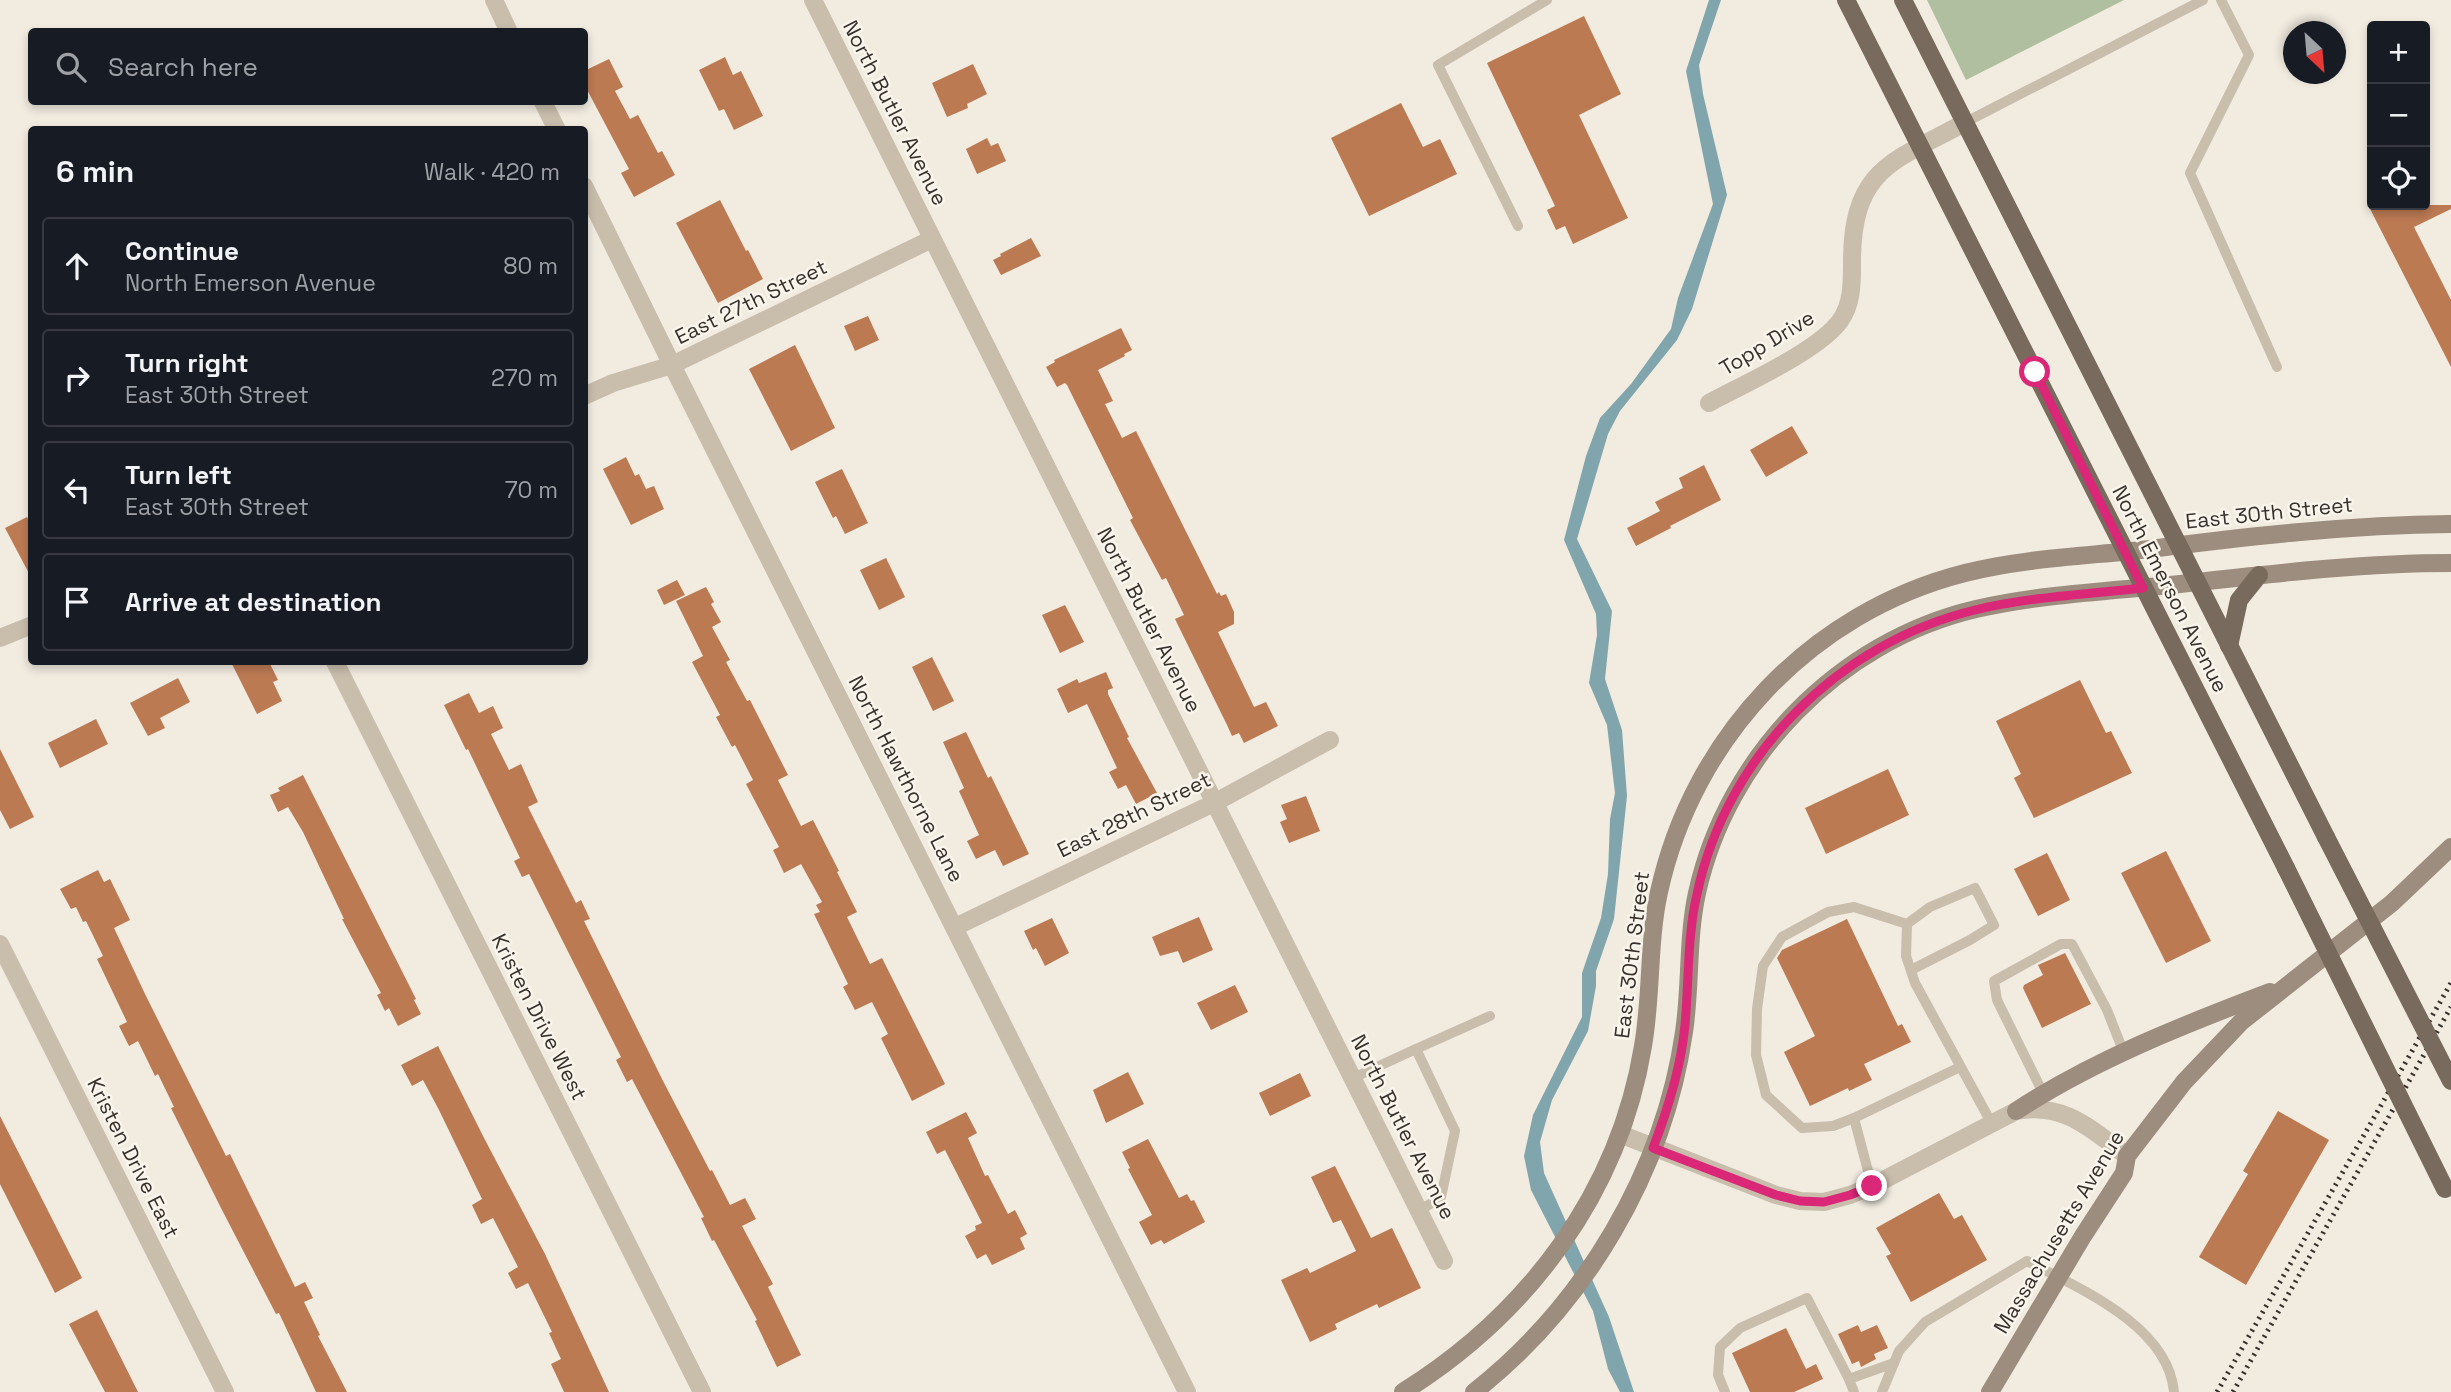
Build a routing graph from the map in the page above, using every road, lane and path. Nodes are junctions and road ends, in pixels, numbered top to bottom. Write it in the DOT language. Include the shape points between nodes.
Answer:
graph roads {
  1 [pos="494,0"];
  2 [pos="813,0"];
  3 [pos="1547,0"];
  4 [pos="1846,0"];
  5 [pos="1903,0"];
  6 [pos="2203,0"];
  7 [pos="2221,0"];
  8 [pos="507,28"];
  9 [pos="544,105"];
  10 [pos="1966,122"];
  11 [pos="555,126"];
  12 [pos="1920,147"];
  13 [pos="588,194"];
  14 [pos="1518,226"];
  15 [pos="932,239"];
  16 [pos="672,365"];
  17 [pos="2277,367"];
  18 [pos="588,394"];
  19 [pos="1709,403"];
  20 [pos="2451,524"];
  21 [pos="2178,545"];
  22 [pos="2125,552"];
  23 [pos="2451,563"];
  24 [pos="2259,575"];
  25 [pos="2197,582"];
  26 [pos="2143,588"];
  27 [pos="28,627"];
  28 [pos="0,638"];
  29 [pos="2229,646"];
  30 [pos="337,665"];
  31 [pos="1330,740"];
  32 [pos="1214,803"];
  33 [pos="2451,847"];
  34 [pos="1907,924"];
  35 [pos="955,927"];
  36 [pos="0,944"];
  37 [pos="1911,970"];
  38 [pos="2290,985"];
  39 [pos="1490,1016"];
  40 [pos="1416,1049"];
  41 [pos="2124,1053"];
  42 [pos="1960,1067"];
  43 [pos="1353,1078"];
  44 [pos="2451,1081"];
  45 [pos="2043,1093"];
  46 [pos="2016,1111"];
  47 [pos="1854,1118"];
  48 [pos="1992,1124"];
  49 [pos="1620,1134"];
  50 [pos="1653,1148"];
  51 [pos="2127,1156"];
  52 [pos="1872,1186"];
  53 [pos="2448,1194"];
  54 [pos="1419,1211"];
  55 [pos="1444,1261"];
  56 [pos="2059,1278"];
  57 [pos="1894,1363"];
  58 [pos="1849,1379"];
  59 [pos="225,1392"];
  60 [pos="702,1392"];
  61 [pos="1187,1392"];
  62 [pos="1403,1392"];
  63 [pos="1474,1392"];
  64 [pos="1725,1392"];
  65 [pos="1854,1392"];
  66 [pos="1882,1392"];
  67 [pos="1990,1392"];
  68 [pos="2174,1392"];
  1 -- 8 [label="street"];
  2 -- 15 [label="street, North Butler Avenue"];
  3 -- 14 [label="lane" via="1438,65"];
  4 -- 12 [label="main road, North Emerson Avenue"];
  5 -- 10 [label="main road, North Emerson Avenue"];
  6 -- 10 [label="lane"];
  7 -- 17 [label="lane" via="2249,55 2190,173"];
  9 -- 11 [label="street"];
  10 -- 12 [label="street, Topp Drive"];
  10 -- 21 [label="main road, North Emerson Avenue"];
  12 -- 19 [label="street, Topp Drive" via="1886,167 1864,193 1855,218 1850,297 1833,329 1814,345"];
  12 -- 22 [label="main road, North Emerson Avenue"];
  13 -- 16 [label="street, North Hawthorne Lane"];
  15 -- 16 [label="street, East 27th Street"];
  15 -- 32 [label="street, North Butler Avenue"];
  16 -- 18 [label="street, East 27th Street"];
  16 -- 35 [label="street, North Hawthorne Lane"];
  20 -- 21 [label="main road, East 30th Street" via="2352,527"];
  21 -- 22 [label="main road, East 30th Street"];
  21 -- 25 [label="main road, North Emerson Avenue"];
  22 -- 26 [label="main road, North Emerson Avenue"];
  22 -- 49 [label="main road, East 30th Street" via="1980,570 1916,589 1866,612 1818,643 1760,695 1721,745 1694,790 1666,862 1653,934 1643,1047"];
  23 -- 24 [label="main road"];
  24 -- 25 [label="main road"];
  24 -- 29 [label="main road" via="2239,600"];
  25 -- 26 [label="main road"];
  25 -- 29 [label="main road, North Emerson Avenue"];
  26 -- 50 [label="main road" via="1975,610 1912,631 1833,679 1771,739 1727,807 1702,874 1692,921 1682,1042 1670,1101"];
  26 -- 53 [label="main road, North Emerson Avenue, bridge"];
  27 -- 28 [label="street"];
  29 -- 44 [label="main road, North Emerson Avenue, bridge"];
  30 -- 60 [label="street, Kristen Drive West"];
  31 -- 32 [label="street, East 28th Street"];
  32 -- 35 [label="street, East 28th Street"];
  32 -- 43 [label="street, North Butler Avenue"];
  33 -- 38 [label="main road, Massachusetts Avenue" via="2392,903"];
  34 -- 37 [label="lane" via="1906,956"];
  34 -- 37 [label="lane" via="1930,907 1975,888 1994,925"];
  34 -- 47 [label="lane" via="1854,907 1828,912 1782,937 1763,966 1756,1055 1766,1095 1802,1128 1833,1126"];
  35 -- 61 [label="street, North Hawthorne Lane"];
  36 -- 59 [label="street, Kristen Drive East"];
  37 -- 42 [label="lane"];
  38 -- 41 [label="main road"];
  38 -- 51 [label="main road, Massachusetts Avenue" via="2241,1022 2177,1091"];
  39 -- 40 [label="lane"];
  40 -- 43 [label="lane"];
  40 -- 54 [label="lane" via="1455,1132 1441,1196"];
  41 -- 45 [label="main road"];
  41 -- 45 [label="lane" via="2072,944 2062,944 1994,981 1997,1000"];
  42 -- 47 [label="lane"];
  42 -- 48 [label="lane"];
  43 -- 54 [label="street, North Butler Avenue"];
  45 -- 46 [label="main road"];
  46 -- 48 [label="street"];
  46 -- 51 [label="street" via="2058,1111"];
  47 -- 52 [label="lane"];
  48 -- 52 [label="street"];
  49 -- 50 [label="street"];
  49 -- 62 [label="main road, East 30th Street" via="1582,1211 1518,1298 1478,1339"];
  50 -- 52 [label="street" via="1800,1201 1824,1202"];
  50 -- 63 [label="main road" via="1601,1249 1565,1300"];
  51 -- 56 [label="main road, Massachusetts Avenue" via="2124,1173"];
  54 -- 55 [label="street, North Butler Avenue"];
  56 -- 57 [label="lane" via="2026,1261 1925,1322 1899,1350"];
  56 -- 67 [label="main road, Massachusetts Avenue"];
  56 -- 68 [label="lane" via="2100,1298 2150,1340 2173,1377"];
  57 -- 58 [label="lane"];
  57 -- 66 [label="lane"];
  58 -- 64 [label="lane" via="1807,1298 1740,1328 1720,1347 1718,1375"];
  58 -- 65 [label="lane"];
}
